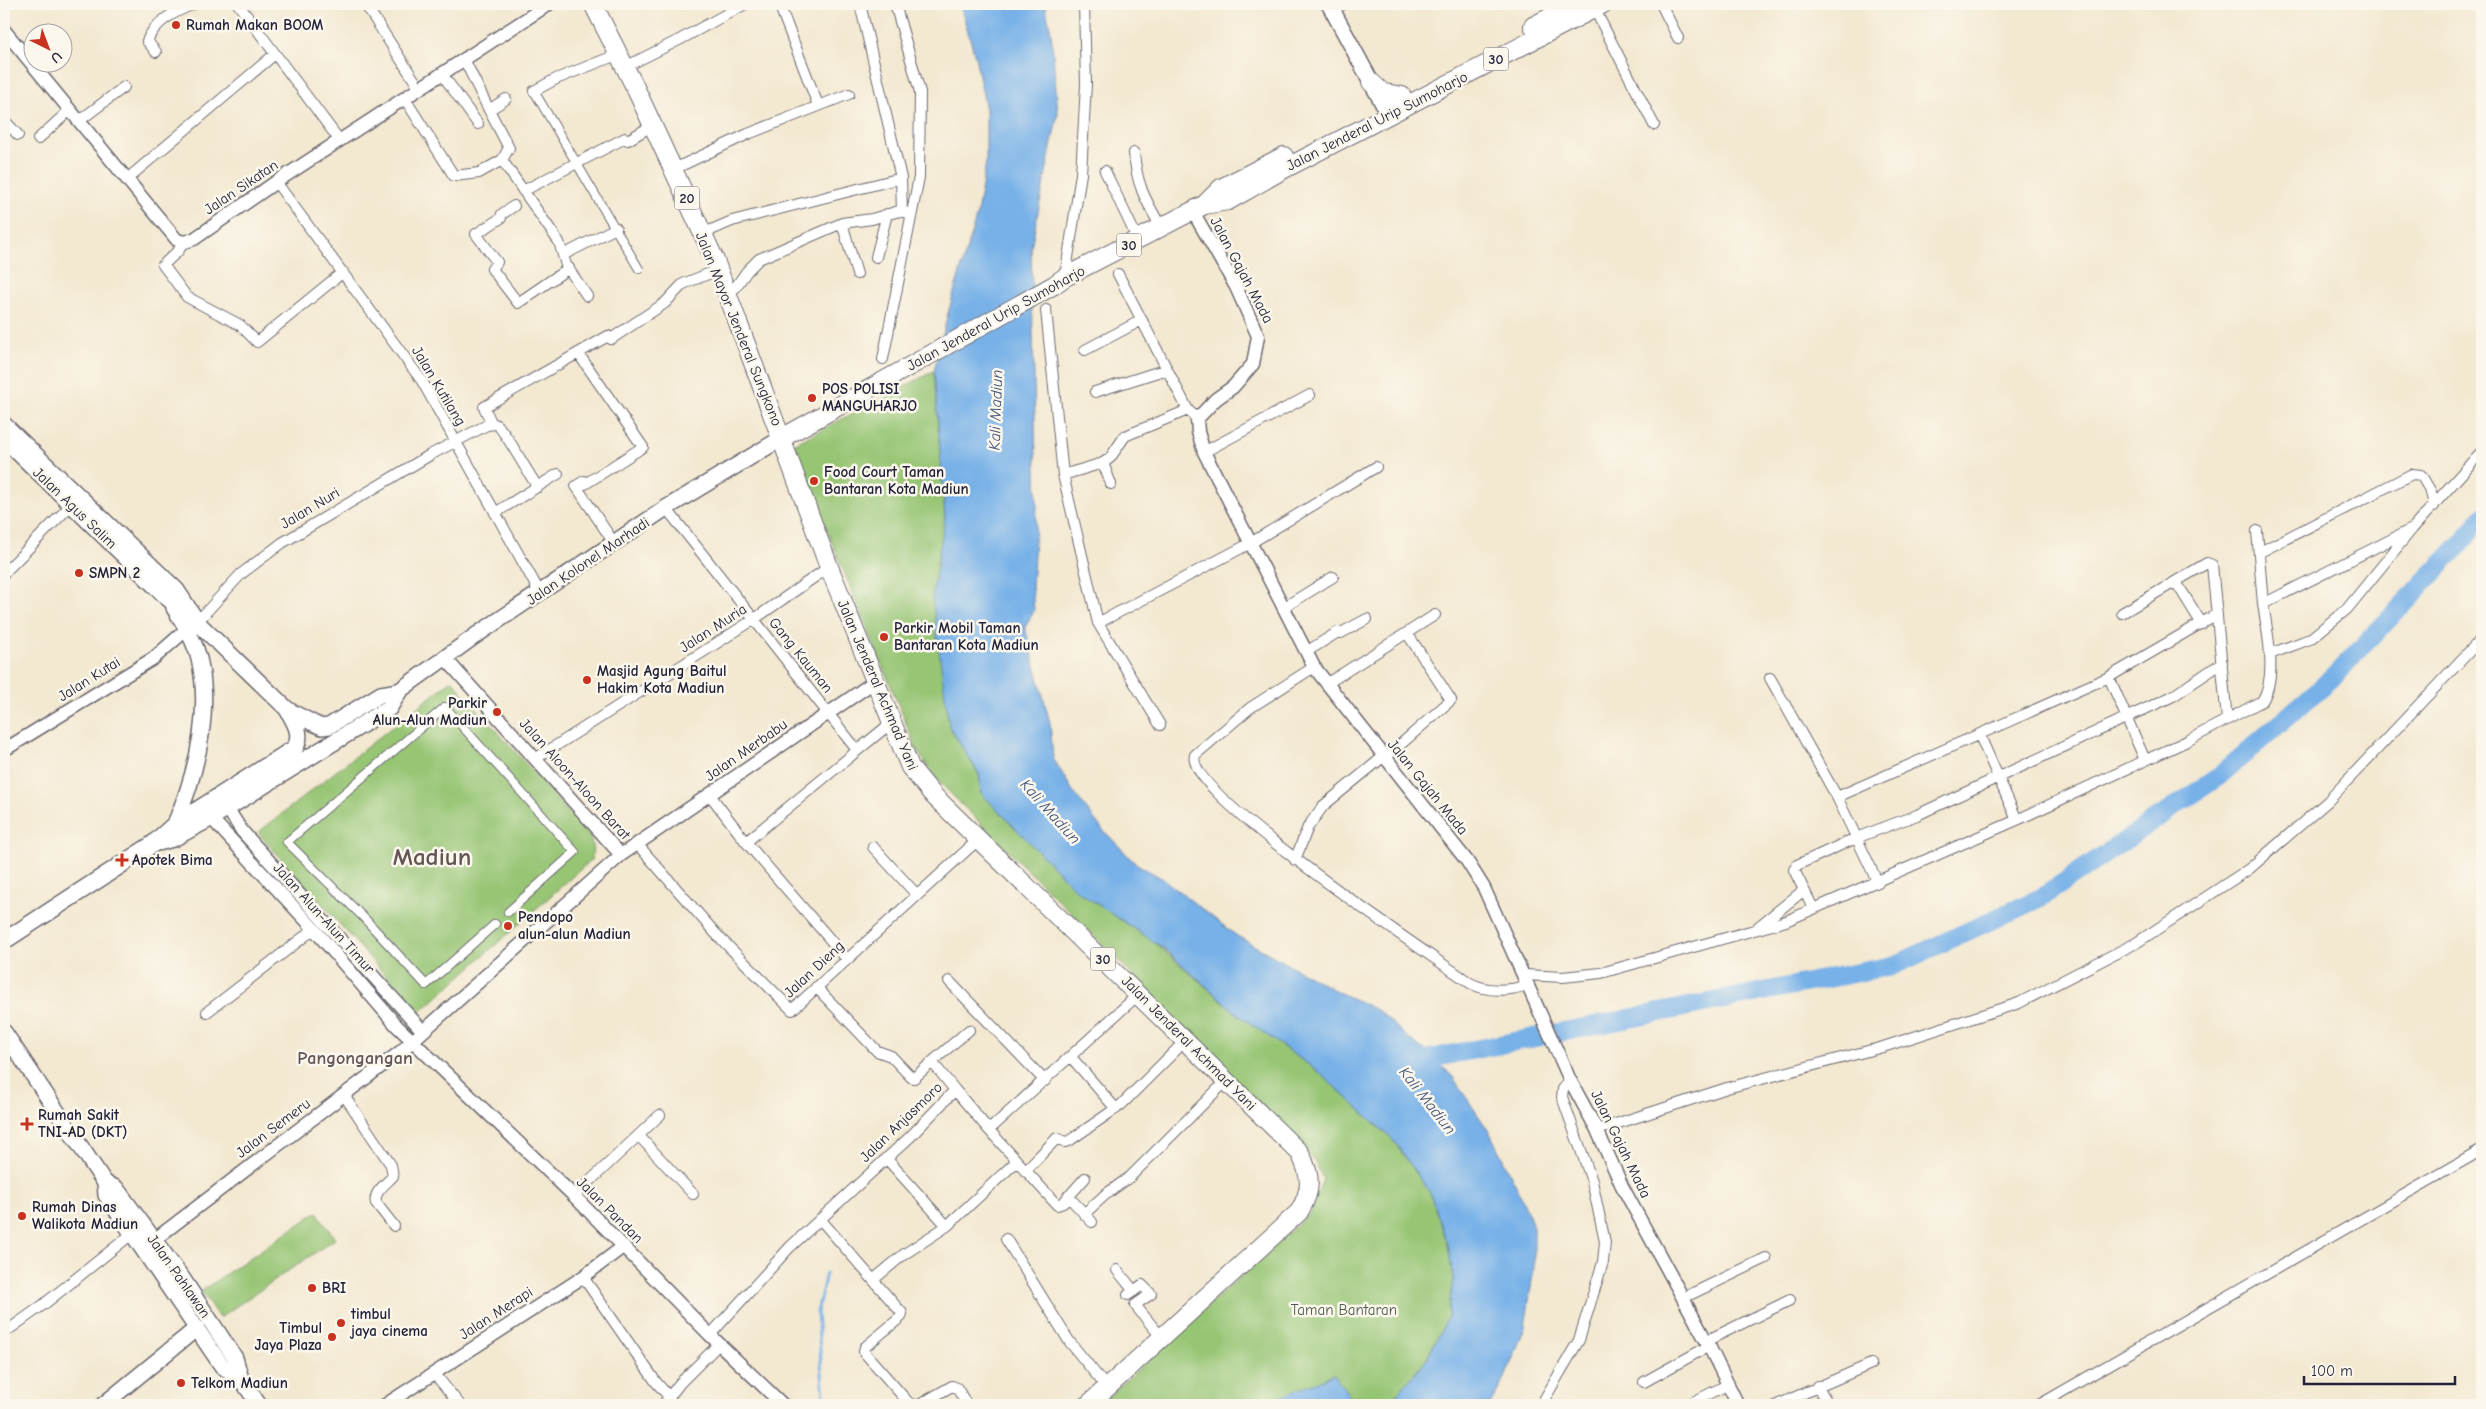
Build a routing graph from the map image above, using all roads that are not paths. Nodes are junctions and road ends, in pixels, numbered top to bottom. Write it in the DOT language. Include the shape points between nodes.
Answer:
graph roads {
  1 [pos="194,4"];
  2 [pos="238,4"];
  3 [pos="365,4"];
  4 [pos="549,4"];
  5 [pos="593,4"];
  6 [pos="745,4"];
  7 [pos="779,4"];
  8 [pos="860,4"];
  9 [pos="895,4"];
  10 [pos="1084,4"];
  11 [pos="1576,4"];
  12 [pos="1661,4"];
  13 [pos="1335,6"];
  14 [pos="1599,6"];
  15 [pos="4,30"];
  16 [pos="1678,38"];
  17 [pos="156,52"];
  18 [pos="275,54"];
  19 [pos="464,59"];
  20 [pos="622,60"];
  21 [pos="442,74"];
  22 [pos="1371,82"];
  23 [pos="124,87"];
  24 [pos="420,89"];
  25 [pos="534,91"];
  26 [pos="849,94"];
  27 [pos="1402,96"];
  28 [pos="405,98"];
  29 [pos="506,99"];
  30 [pos="818,105"];
  31 [pos="70,110"];
  32 [pos="489,110"];
  33 [pos="1387,110"];
  34 [pos="79,121"];
  35 [pos="478,124"];
  36 [pos="4,125"];
  37 [pos="653,125"];
  38 [pos="1654,125"];
  39 [pos="18,135"];
  40 [pos="38,139"];
  41 [pos="340,141"];
  42 [pos="1134,153"];
  43 [pos="502,160"];
  44 [pos="577,164"];
  45 [pos="674,169"];
  46 [pos="1105,171"];
  47 [pos="901,178"];
  48 [pos="127,179"];
  49 [pos="276,182"];
  50 [pos="523,191"];
  51 [pos="514,206"];
  52 [pos="1198,208"];
  53 [pos="902,212"];
  54 [pos="887,214"];
  55 [pos="913,214"];
  56 [pos="842,223"];
  57 [pos="1161,227"];
  58 [pos="616,228"];
  59 [pos="702,234"];
  60 [pos="1138,240"];
  61 [pos="183,242"];
  62 [pos="563,255"];
  63 [pos="876,257"];
  64 [pos="568,268"];
  65 [pos="639,269"];
  66 [pos="718,270"];
  67 [pos="343,272"];
  68 [pos="857,274"];
  69 [pos="1118,274"];
  70 [pos="1059,282"];
  71 [pos="727,294"];
  72 [pos="587,296"];
  73 [pos="1046,310"];
  74 [pos="1142,320"];
  75 [pos="1085,350"];
  76 [pos="578,353"];
  77 [pos="883,359"];
  78 [pos="1168,369"];
  79 [pos="1095,392"];
  80 [pos="1310,395"];
  81 [pos="1193,414"];
  82 [pos="492,424"];
  83 [pos="4,425"];
  84 [pos="786,436"];
  85 [pos="4,439"];
  86 [pos="456,443"];
  87 [pos="2482,451"];
  88 [pos="1204,452"];
  89 [pos="1103,463"];
  90 [pos="39,465"];
  91 [pos="1376,467"];
  92 [pos="558,474"];
  93 [pos="1063,475"];
  94 [pos="1111,484"];
  95 [pos="538,487"];
  96 [pos="72,504"];
  97 [pos="2434,506"];
  98 [pos="666,508"];
  99 [pos="495,513"];
  100 [pos="2412,529"];
  101 [pos="2257,531"];
  102 [pos="614,543"];
  103 [pos="1250,544"];
  104 [pos="2260,552"];
  105 [pos="829,567"];
  106 [pos="4,573"];
  107 [pos="1333,577"];
  108 [pos="2176,582"];
  109 [pos="540,593"];
  110 [pos="2263,604"];
  111 [pos="1283,608"];
  112 [pos="2122,613"];
  113 [pos="2217,614"];
  114 [pos="1435,615"];
  115 [pos="1367,619"];
  116 [pos="753,620"];
  117 [pos="1098,623"];
  118 [pos="2202,624"];
  119 [pos="192,625"];
  120 [pos="1407,633"];
  121 [pos="2482,638"];
  122 [pos="1306,652"];
  123 [pos="2270,654"];
  124 [pos="445,658"];
  125 [pos="2222,663"];
  126 [pos="1314,666"];
  127 [pos="2109,677"];
  128 [pos="1770,678"];
  129 [pos="874,682"];
  130 [pos="1326,684"];
  131 [pos="399,691"];
  132 [pos="288,710"];
  133 [pos="828,713"];
  134 [pos="2127,718"];
  135 [pos="2227,720"];
  136 [pos="891,722"];
  137 [pos="1160,725"];
  138 [pos="1980,736"];
  139 [pos="4,750"];
  140 [pos="857,750"];
  141 [pos="535,758"];
  142 [pos="1384,758"];
  143 [pos="2145,760"];
  144 [pos="1998,778"];
  145 [pos="710,795"];
  146 [pos="1837,797"];
  147 [pos="227,808"];
  148 [pos="210,818"];
  149 [pos="2017,820"];
  150 [pos="175,824"];
  151 [pos="980,838"];
  152 [pos="1856,838"];
  153 [pos="746,842"];
  154 [pos="153,844"];
  155 [pos="638,845"];
  156 [pos="873,848"];
  157 [pos="621,855"];
  158 [pos="1295,860"];
  159 [pos="1878,883"];
  160 [pos="1804,890"];
  161 [pos="918,895"];
  162 [pos="1814,908"];
  163 [pos="508,912"];
  164 [pos="495,924"];
  165 [pos="314,929"];
  166 [pos="1752,932"];
  167 [pos="4,941"];
  168 [pos="846,958"];
  169 [pos="1527,980"];
  170 [pos="949,981"];
  171 [pos="816,987"];
  172 [pos="1139,994"];
  173 [pos="207,1012"];
  174 [pos="422,1030"];
  175 [pos="969,1030"];
  176 [pos="4,1032"];
  177 [pos="411,1040"];
  178 [pos="1186,1040"];
  179 [pos="1071,1057"];
  180 [pos="932,1062"];
  181 [pos="1570,1078"];
  182 [pos="1045,1081"];
  183 [pos="1226,1081"];
  184 [pos="955,1090"];
  185 [pos="344,1095"];
  186 [pos="1116,1109"];
  187 [pos="660,1115"];
  188 [pos="989,1130"];
  189 [pos="1597,1130"];
  190 [pos="639,1136"];
  191 [pos="2482,1150"];
  192 [pos="886,1158"];
  193 [pos="1017,1161"];
  194 [pos="1025,1171"];
  195 [pos="1085,1178"];
  196 [pos="105,1183"];
  197 [pos="693,1194"];
  198 [pos="574,1196"];
  199 [pos="1068,1196"];
  200 [pos="1084,1214"];
  201 [pos="820,1219"];
  202 [pos="1092,1222"];
  203 [pos="394,1226"];
  204 [pos="947,1226"];
  205 [pos="134,1233"];
  206 [pos="1006,1239"];
  207 [pos="154,1240"];
  208 [pos="624,1246"];
  209 [pos="1766,1258"];
  210 [pos="1117,1270"];
  211 [pos="583,1277"];
  212 [pos="873,1280"];
  213 [pos="1683,1298"];
  214 [pos="1790,1300"];
  215 [pos="197,1328"];
  216 [pos="4,1332"];
  217 [pos="1162,1338"];
  218 [pos="714,1340"];
  219 [pos="1708,1344"];
  220 [pos="1871,1364"];
  221 [pos="434,1373"];
  222 [pos="241,1379"];
  223 [pos="1644,1382"];
  224 [pos="1729,1384"];
  225 [pos="1817,1386"];
  226 [pos="1107,1388"];
  227 [pos="668,1399"];
  228 [pos="2052,1402"];
  229 [pos="103,1405"];
  230 [pos="259,1405"];
  231 [pos="385,1405"];
  232 [pos="460,1405"];
  233 [pos="783,1405"];
  234 [pos="914,1405"];
  235 [pos="919,1405"];
  236 [pos="967,1405"];
  237 [pos="1088,1405"];
  238 [pos="1541,1405"];
  239 [pos="1687,1405"];
  240 [pos="1738,1405"];
  241 [pos="1777,1405"];
  242 [pos="1829,1405"];
  243 [pos="2038,1405"];
  1 -- 17 [label="street" via="173,12 150,35 148,41"];
  2 -- 18 [label="street"];
  3 -- 24 [label="street"];
  4 -- 19 [label="street, Jalan Sikatan"];
  5 -- 20 [label="highway, Jalan Mayor Jenderal Sungkono / 20"];
  6 -- 20 [label="street" via="681,39"];
  7 -- 30 [label="street"];
  8 -- 47 [label="street"];
  9 -- 55 [label="street" via="920,92 920,177"];
  10 -- 70 [label="street" via="1086,84 1081,174"];
  11 -- 27 [label="highway, Jalan Jenderal Urip Sumoharjo / 30"];
  12 -- 16 [label="street"];
  13 -- 22 [label="main road"];
  14 -- 33 [label="highway, Jalan Jenderal Urip Sumoharjo / 30"];
  14 -- 38 [label="street"];
  15 -- 31 [label="street"];
  18 -- 41 [label="street"];
  18 -- 48 [label="street"];
  19 -- 21 [label="street, Jalan Sikatan"];
  19 -- 32 [label="street"];
  20 -- 25 [label="street" via="556,79"];
  20 -- 37 [label="highway, Jalan Mayor Jenderal Sungkono / 20"];
  21 -- 24 [label="street, Jalan Sikatan"];
  21 -- 35 [label="street"];
  22 -- 27 [label="highway" via="1383,93"];
  22 -- 33 [label="main road"];
  23 -- 34 [label="street"];
  24 -- 28 [label="street, Jalan Sikatan"];
  25 -- 44 [label="street"];
  26 -- 30 [label="street"];
  27 -- 33 [label="highway, Jalan Jenderal Urip Sumoharjo / 30"];
  28 -- 41 [label="street, Jalan Sikatan"];
  28 -- 43 [label="street" via="454,176 479,173"];
  29 -- 32 [label="street"];
  30 -- 45 [label="street"];
  31 -- 34 [label="street"];
  31 -- 40 [label="street"];
  32 -- 43 [label="street" via="509,148"];
  33 -- 52 [label="highway, Jalan Jenderal Urip Sumoharjo / 30" via="1221,188"];
  34 -- 48 [label="street"];
  36 -- 39 [label="street" via="8,124"];
  37 -- 44 [label="street"];
  37 -- 45 [label="highway, Jalan Mayor Jenderal Sungkono / 20"];
  41 -- 49 [label="street, Jalan Sikatan"];
  42 -- 57 [label="street" via="1136,178"];
  43 -- 50 [label="street"];
  44 -- 50 [label="street"];
  44 -- 58 [label="street"];
  45 -- 59 [label="highway, Jalan Mayor Jenderal Sungkono / 20"];
  46 -- 60 [label="street"];
  47 -- 53 [label="street"];
  47 -- 59 [label="street" via="732,221"];
  48 -- 61 [label="street"];
  49 -- 61 [label="street, Jalan Sikatan" via="194,239"];
  49 -- 67 [label="street, Jalan Kutilang"];
  50 -- 62 [label="street" via="559,242"];
  51 -- 64 [label="street" via="502,214 502,218 476,234 497,262 492,268 518,303"];
  52 -- 57 [label="highway, Jalan Jenderal Urip Sumoharjo / 30"];
  52 -- 81 [label="street, Jalan Gajah Mada" via="1258,336 1253,364 1234,387"];
  53 -- 54 [label="street"];
  53 -- 55 [label="street"];
  54 -- 56 [label="street"];
  54 -- 63 [label="street"];
  55 -- 77 [label="street"];
  56 -- 68 [label="street"];
  56 -- 71 [label="street" via="759,259"];
  57 -- 60 [label="highway, Jalan Jenderal Urip Sumoharjo / 30"];
  58 -- 62 [label="street"];
  58 -- 65 [label="street"];
  59 -- 66 [label="highway, Jalan Mayor Jenderal Sungkono / 20"];
  60 -- 70 [label="highway, Jalan Jenderal Urip Sumoharjo / 30"];
  61 -- 67 [label="street" via="180,250 163,265 187,297 240,325 257,342"];
  62 -- 64 [label="street"];
  64 -- 72 [label="street"];
  66 -- 71 [label="highway, Jalan Mayor Jenderal Sungkono / 20"];
  66 -- 76 [label="street" via="683,284 665,303 611,339 608,336"];
  67 -- 86 [label="street, Jalan Kutilang" via="422,381"];
  69 -- 74 [label="street"];
  70 -- 84 [label="highway, Jalan Jenderal Urip Sumoharjo / 30"];
  71 -- 84 [label="highway, Jalan Mayor Jenderal Sungkono / 20"];
  73 -- 93 [label="street"];
  74 -- 75 [label="street"];
  74 -- 78 [label="street"];
  76 -- 82 [label="street" via="484,407"];
  76 -- 102 [label="street" via="643,447 585,484 584,481 576,486"];
  78 -- 79 [label="street"];
  78 -- 81 [label="street"];
  80 -- 88 [label="street"];
  81 -- 88 [label="street, Jalan Gajah Mada"];
  81 -- 89 [label="street" via="1125,436"];
  82 -- 86 [label="street, Jalan Nuri"];
  82 -- 95 [label="street" via="499,424 502,428"];
  83 -- 90 [label="main road"];
  84 -- 98 [label="main road, Jalan Kolonel Marhadi"];
  84 -- 105 [label="highway, Jalan Jenderal Achmad Yani / 30"];
  85 -- 90 [label="main road, Jalan Agus Salim"];
  86 -- 99 [label="street, Jalan Kutilang"];
  86 -- 119 [label="street, Jalan Nuri" via="430,455 282,543 241,574"];
  87 -- 97 [label="street"];
  88 -- 103 [label="street, Jalan Gajah Mada"];
  89 -- 93 [label="street"];
  89 -- 94 [label="street"];
  90 -- 96 [label="main road, Jalan Agus Salim"];
  90 -- 119 [label="main road" via="176,590"];
  91 -- 103 [label="street"];
  92 -- 95 [label="street"];
  93 -- 117 [label="street"];
  95 -- 99 [label="street"];
  96 -- 106 [label="street"];
  96 -- 119 [label="main road, Jalan Agus Salim"];
  97 -- 100 [label="street"];
  97 -- 104 [label="street" via="2431,492 2421,475 2412,474"];
  98 -- 102 [label="main road, Jalan Kolonel Marhadi"];
  98 -- 116 [label="street, Gang Kauman"];
  99 -- 109 [label="street, Jalan Kutilang"];
  100 -- 110 [label="street"];
  100 -- 123 [label="street" via="2347,609 2321,632"];
  101 -- 104 [label="street"];
  102 -- 109 [label="main road, Jalan Kolonel Marhadi"];
  103 -- 111 [label="street, Jalan Gajah Mada"];
  103 -- 117 [label="street"];
  104 -- 110 [label="street"];
  105 -- 116 [label="street, Jalan Muria"];
  105 -- 129 [label="highway, Jalan Jenderal Achmad Yani / 30"];
  107 -- 111 [label="street"];
  108 -- 112 [label="street"];
  108 -- 113 [label="street" via="2207,563 2212,565"];
  108 -- 118 [label="street"];
  109 -- 124 [label="main road, Jalan Kolonel Marhadi"];
  110 -- 123 [label="street"];
  111 -- 122 [label="street, Jalan Gajah Mada"];
  113 -- 118 [label="street"];
  113 -- 125 [label="street"];
  114 -- 120 [label="street"];
  115 -- 122 [label="street"];
  116 -- 133 [label="street, Gang Kauman"];
  116 -- 141 [label="street, Jalan Muria"];
  117 -- 137 [label="street"];
  118 -- 127 [label="street"];
  119 -- 132 [label="main road, Jalan Kolonel Marhadi"];
  119 -- 139 [label="street, Jalan Kutai" via="154,658"];
  119 -- 150 [label="main road" via="200,662 201,730 195,768"];
  120 -- 130 [label="street"];
  120 -- 142 [label="street" via="1452,700"];
  121 -- 189 [label="street" via="2328,801 2249,869 2136,943 2019,1003 1883,1047 1726,1088"];
  122 -- 126 [label="street, Jalan Gajah Mada"];
  123 -- 135 [label="street" via="2268,691 2262,701"];
  124 -- 131 [label="main road, Jalan Kolonel Marhadi"];
  124 -- 141 [label="street, Jalan Aloon-Aloon Barat"];
  125 -- 134 [label="street" via="2173,696"];
  125 -- 135 [label="street"];
  126 -- 130 [label="street, Jalan Gajah Mada"];
  126 -- 158 [label="street" via="1250,708 1193,760 1196,768 1232,808"];
  127 -- 134 [label="street"];
  127 -- 138 [label="street"];
  128 -- 146 [label="street"];
  129 -- 133 [label="street, Jalan Merbabu"];
  129 -- 136 [label="highway, Jalan Jenderal Achmad Yani / 30"];
  130 -- 142 [label="street, Jalan Gajah Mada"];
  131 -- 132 [label="main road, Jalan Kolonel Marhadi" via="381,694 329,726 313,724"];
  131 -- 147 [label="main road, Jalan Kolonel Marhadi" via="389,708"];
  132 -- 150 [label="main road" via="299,735 295,748"];
  133 -- 140 [label="street, Gang Kauman"];
  133 -- 145 [label="street, Jalan Merbabu"];
  134 -- 143 [label="street"];
  134 -- 144 [label="street"];
  135 -- 143 [label="street"];
  136 -- 140 [label="street"];
  136 -- 151 [label="highway, Jalan Jenderal Achmad Yani / 30" via="910,767 920,781"];
  138 -- 144 [label="street"];
  138 -- 146 [label="street"];
  140 -- 153 [label="street"];
  141 -- 157 [label="street, Jalan Aloon-Aloon Barat"];
  142 -- 158 [label="street" via="1323,806 1308,827"];
  142 -- 169 [label="street, Jalan Gajah Mada" via="1467,861 1484,888"];
  143 -- 149 [label="street"];
  144 -- 149 [label="street"];
  144 -- 152 [label="street" via="1917,815"];
  145 -- 153 [label="street"];
  145 -- 155 [label="street, Jalan Merbabu"];
  146 -- 152 [label="street"];
  147 -- 148 [label="main road, Jalan Kolonel Marhadi"];
  147 -- 174 [label="street, Jalan Alun-Alun Timur" via="242,831"];
  148 -- 154 [label="main road, Jalan Kolonel Marhadi" via="174,838"];
  148 -- 165 [label="street, Jalan Alun-Alun Timur"];
  149 -- 159 [label="street"];
  150 -- 154 [label="main road"];
  151 -- 161 [label="street, Jalan Dieng"];
  151 -- 172 [label="highway, Jalan Jenderal Achmad Yani / 30"];
  152 -- 159 [label="street"];
  152 -- 160 [label="street" via="1794,867"];
  153 -- 168 [label="street"];
  154 -- 167 [label="main road"];
  155 -- 157 [label="street, Jalan Merbabu"];
  155 -- 171 [label="street, Jalan Dieng" via="717,935 791,1010"];
  156 -- 161 [label="street"];
  157 -- 174 [label="street, Jalan Semeru"];
  158 -- 169 [label="street" via="1480,988 1505,990"];
  159 -- 162 [label="street"];
  160 -- 162 [label="street"];
  160 -- 166 [label="street"];
  161 -- 168 [label="street, Jalan Dieng"];
  162 -- 166 [label="street"];
  163 -- 164 [label="street" via="575,852 444,707 287,842 426,985"];
  165 -- 173 [label="street"];
  165 -- 177 [label="street, Jalan Alun-Alun Timur"];
  166 -- 169 [label="street" via="1602,973"];
  168 -- 171 [label="street, Jalan Dieng"];
  169 -- 181 [label="street, Jalan Gajah Mada"];
  170 -- 182 [label="street"];
  171 -- 180 [label="street" via="877,1051 891,1056 911,1077 914,1078"];
  172 -- 178 [label="highway, Jalan Jenderal Achmad Yani / 30"];
  172 -- 179 [label="street"];
  174 -- 177 [label="street, Jalan Semeru"];
  175 -- 180 [label="street"];
  176 -- 196 [label="main road, Jalan Pahlawan"];
  177 -- 185 [label="street, Jalan Semeru"];
  177 -- 198 [label="street, Jalan Pandan"];
  178 -- 183 [label="highway, Jalan Jenderal Achmad Yani / 30"];
  178 -- 186 [label="street"];
  179 -- 182 [label="street"];
  179 -- 186 [label="street"];
  180 -- 184 [label="street"];
  181 -- 189 [label="street, Jalan Gajah Mada"];
  181 -- 238 [label="street" via="1562,1097 1592,1181 1605,1242 1603,1262 1579,1340"];
  182 -- 188 [label="street"];
  183 -- 200 [label="street" via="1130,1177"];
  183 -- 217 [label="highway, Jalan Jenderal Achmad Yani / 30" via="1300,1154 1310,1181 1308,1197 1299,1212"];
  184 -- 188 [label="street, Jalan Anjasmoro"];
  184 -- 192 [label="street, Jalan Anjasmoro"];
  185 -- 203 [label="street" via="391,1165 393,1176 374,1199"];
  185 -- 207 [label="street, Jalan Semeru"];
  186 -- 194 [label="street" via="1065,1142 1057,1138"];
  187 -- 190 [label="street"];
  188 -- 193 [label="street, Jalan Anjasmoro"];
  189 -- 213 [label="street, Jalan Gajah Mada" via="1622,1186"];
  190 -- 197 [label="street"];
  190 -- 198 [label="street"];
  191 -- 228 [label="street"];
  192 -- 201 [label="street, Jalan Anjasmoro"];
  192 -- 204 [label="street"];
  193 -- 194 [label="street, Jalan Anjasmoro"];
  193 -- 204 [label="street"];
  194 -- 199 [label="street, Jalan Anjasmoro" via="1053,1204 1061,1204"];
  195 -- 199 [label="street"];
  196 -- 205 [label="main road, Jalan Pahlawan" via="106,1195"];
  196 -- 207 [label="main road, Jalan Pahlawan" via="116,1188"];
  198 -- 208 [label="street, Jalan Pandan"];
  199 -- 200 [label="street"];
  200 -- 202 [label="street"];
  201 -- 212 [label="street"];
  201 -- 218 [label="street, Jalan Anjasmoro" via="790,1247"];
  204 -- 212 [label="street" via="902,1255"];
  205 -- 215 [label="main road, Jalan Pahlawan"];
  205 -- 216 [label="street"];
  206 -- 226 [label="street" via="1069,1342"];
  207 -- 222 [label="main road, Jalan Pahlawan" via="235,1358"];
  208 -- 211 [label="street, Jalan Merapi"];
  208 -- 218 [label="street, Jalan Pandan"];
  209 -- 213 [label="street"];
  210 -- 217 [label="street" via="1131,1293 1142,1285 1151,1294 1135,1305"];
  211 -- 221 [label="street, Jalan Merapi"];
  211 -- 227 [label="street"];
  212 -- 234 [label="street" via="903,1314 864,1352"];
  213 -- 219 [label="street, Jalan Gajah Mada"];
  214 -- 219 [label="street"];
  215 -- 222 [label="main road, Jalan Pahlawan" via="222,1366"];
  215 -- 229 [label="main road"];
  217 -- 226 [label="highway, Jalan Jenderal Achmad Yani / 30"];
  218 -- 227 [label="street, Jalan Anjasmoro"];
  218 -- 233 [label="street, Jalan Pandan"];
  219 -- 223 [label="street"];
  219 -- 224 [label="street, Jalan Gajah Mada"];
  220 -- 225 [label="street"];
  221 -- 231 [label="street, Jalan Merapi"];
  221 -- 232 [label="street"];
  222 -- 230 [label="main road, Jalan Pahlawan"];
  224 -- 239 [label="street"];
  224 -- 240 [label="street, Jalan Gajah Mada"];
  225 -- 241 [label="street"];
  225 -- 242 [label="street"];
  226 -- 237 [label="highway, Jalan Jenderal Achmad Yani / 30"];
  228 -- 243 [label="street"];
  235 -- 236 [label="street" via="952,1386 957,1388"];
}
